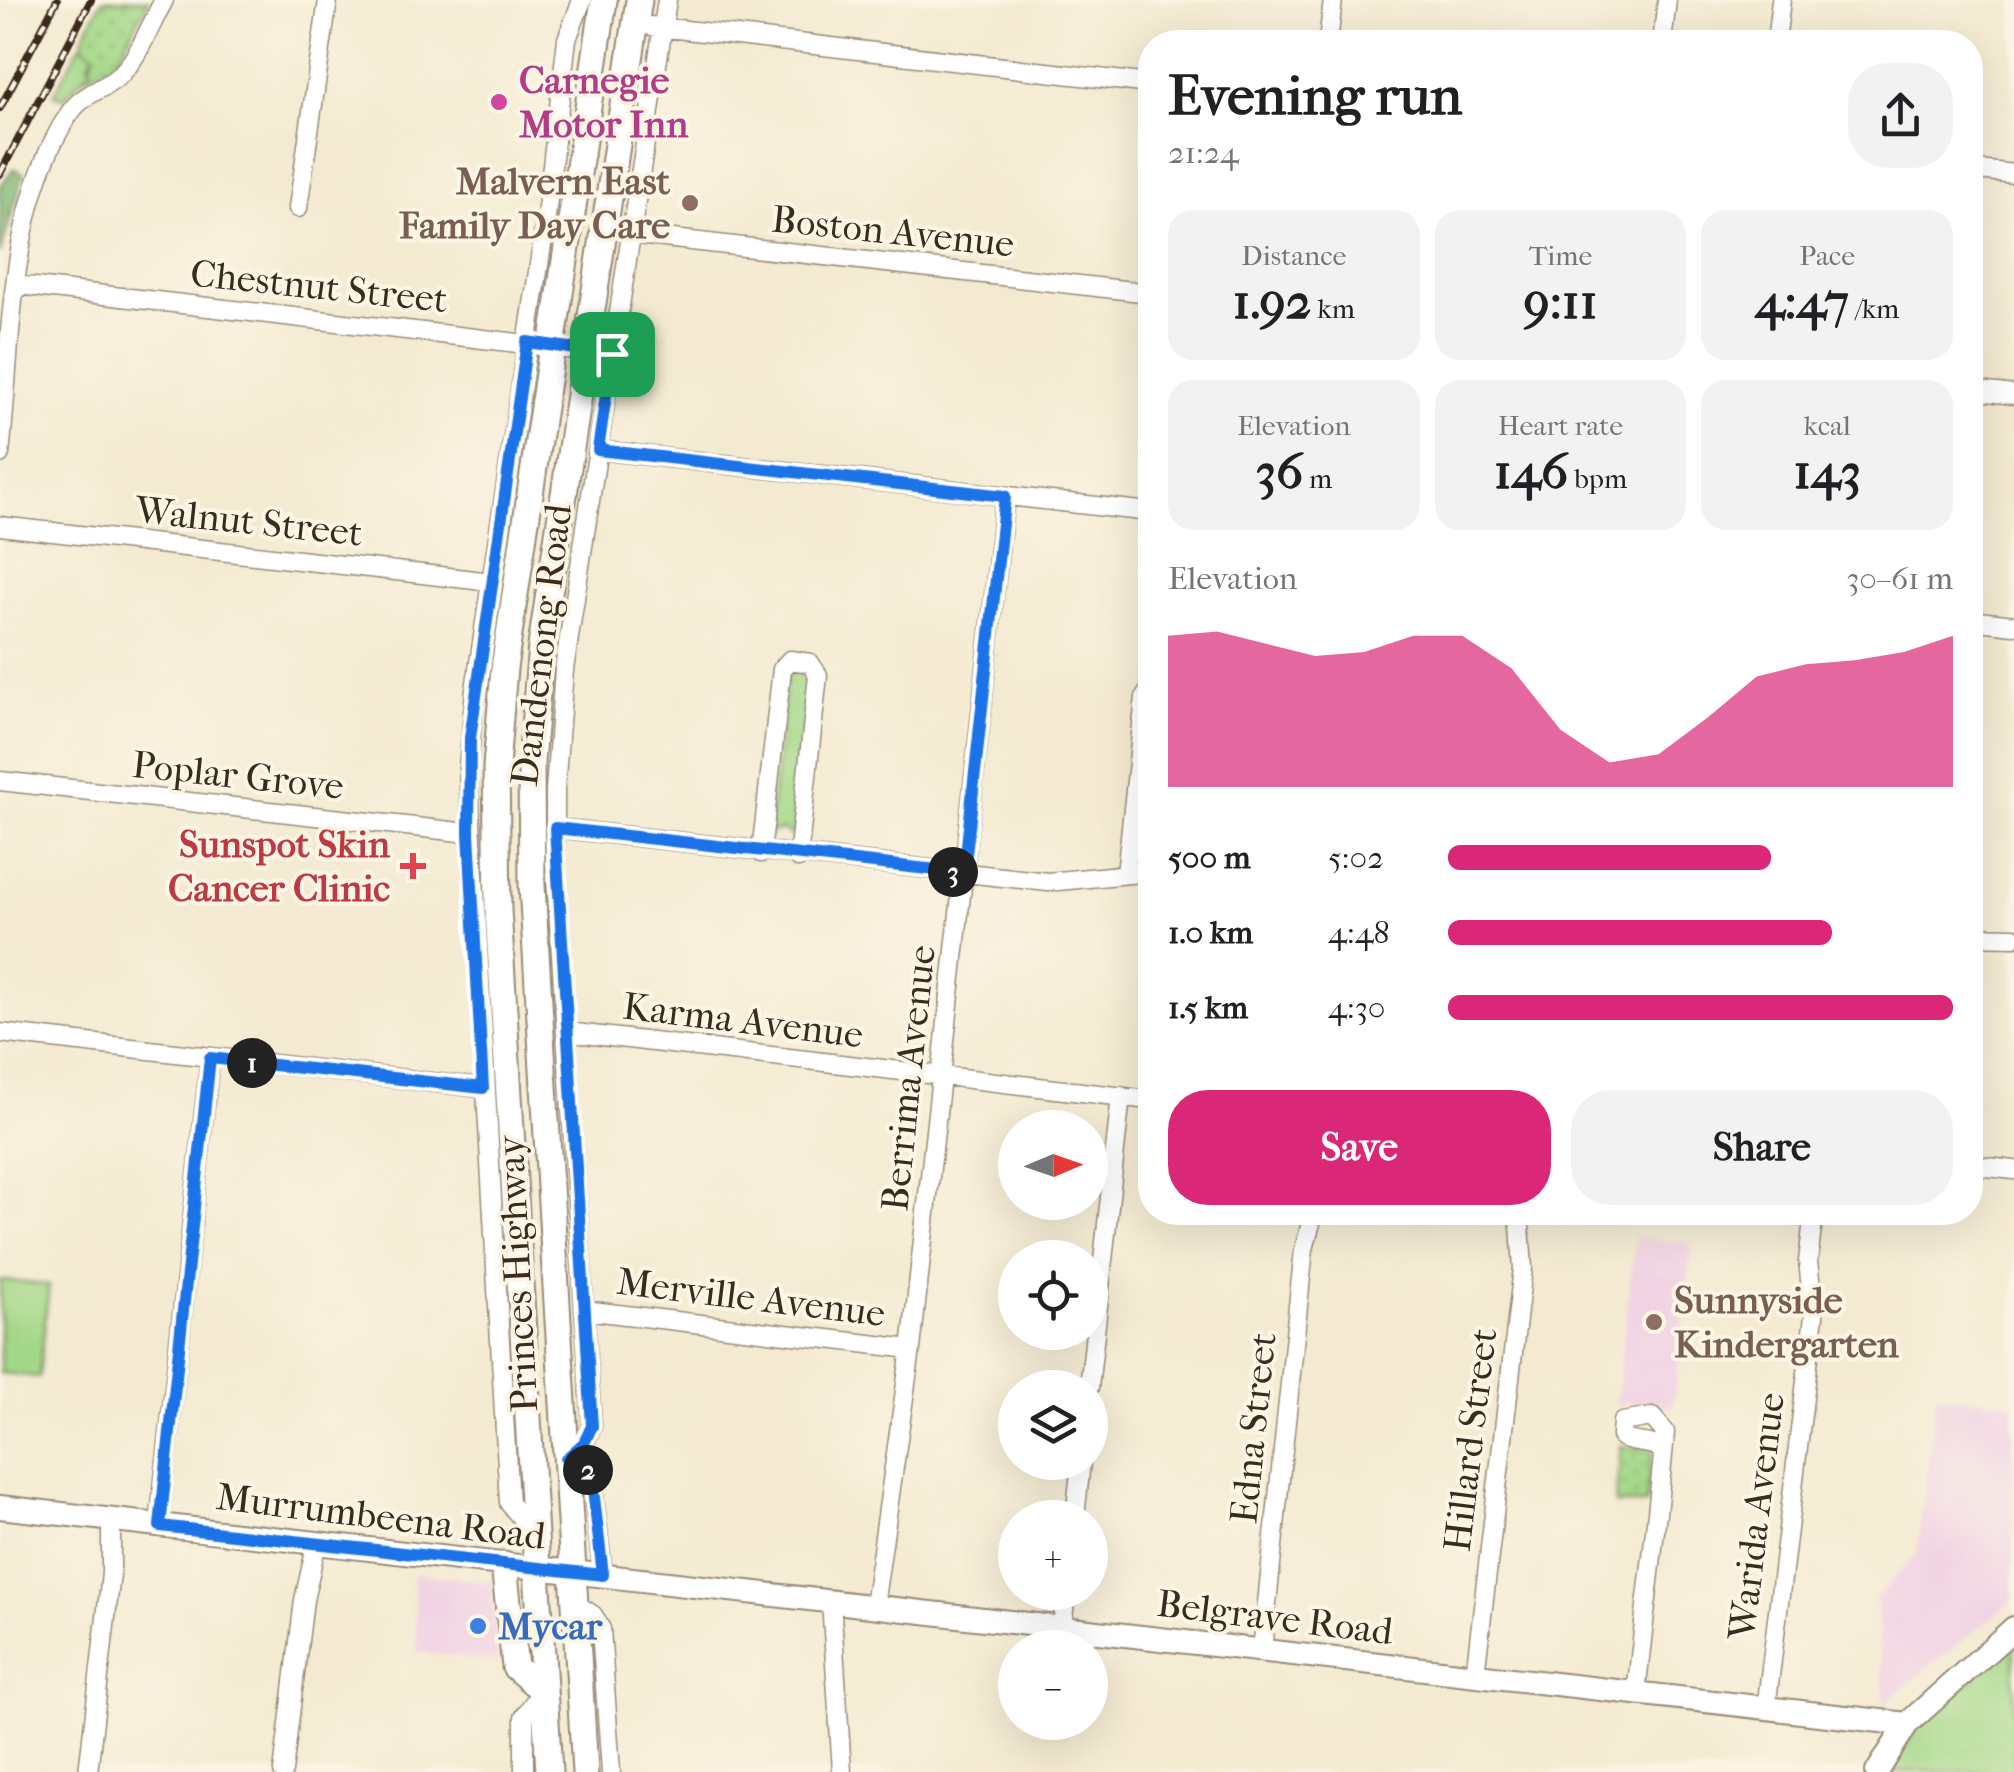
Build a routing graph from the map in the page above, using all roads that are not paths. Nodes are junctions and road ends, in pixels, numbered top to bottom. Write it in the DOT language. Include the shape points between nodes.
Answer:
graph roads {
  1 [pos="164,0"];
  2 [pos="328,0"];
  3 [pos="604,0"];
  4 [pos="667,0"];
  5 [pos="1333,0"];
  6 [pos="1667,0"];
  7 [pos="1780,0"];
  8 [pos="578,8"];
  9 [pos="638,12"];
  10 [pos="662,28"];
  11 [pos="1329,30"];
  12 [pos="1663,30"];
  13 [pos="1777,30"];
  14 [pos="596,52"];
  15 [pos="1138,83"];
  16 [pos="1983,170"];
  17 [pos="2014,174"];
  18 [pos="298,208"];
  19 [pos="629,234"];
  20 [pos="18,285"];
  21 [pos="1138,292"];
  22 [pos="540,344"];
  23 [pos="599,352"];
  24 [pos="1983,391"];
  25 [pos="2014,395"];
  26 [pos="598,450"];
  27 [pos="0,454"];
  28 [pos="1005,496"];
  29 [pos="1138,511"];
  30 [pos="0,526"];
  31 [pos="492,582"];
  32 [pos="1983,621"];
  33 [pos="2014,625"];
  34 [pos="1138,768"];
  35 [pos="0,781"];
  36 [pos="555,828"];
  37 [pos="469,833"];
  38 [pos="761,853"];
  39 [pos="798,858"];
  40 [pos="964,873"];
  41 [pos="1138,873"];
  42 [pos="1126,874"];
  43 [pos="499,932"];
  44 [pos="534,932"];
  45 [pos="1983,936"];
  46 [pos="2014,936"];
  47 [pos="567,1032"];
  48 [pos="0,1034"];
  49 [pos="210,1058"];
  50 [pos="941,1076"];
  51 [pos="483,1088"];
  52 [pos="1122,1096"];
  53 [pos="1138,1098"];
  54 [pos="1983,1166"];
  55 [pos="2014,1170"];
  56 [pos="1310,1225"];
  57 [pos="1520,1225"];
  58 [pos="1812,1225"];
  59 [pos="584,1310"];
  60 [pos="522,1314"];
  61 [pos="499,1328"];
  62 [pos="911,1349"];
  63 [pos="1091,1370"];
  64 [pos="1663,1453"];
  65 [pos="566,1459"];
  66 [pos="0,1507"];
  67 [pos="117,1520"];
  68 [pos="160,1526"];
  69 [pos="534,1534"];
  70 [pos="311,1542"];
  71 [pos="504,1565"];
  72 [pos="536,1570"];
  73 [pos="575,1573"];
  74 [pos="603,1575"];
  75 [pos="831,1600"];
  76 [pos="576,1605"];
  77 [pos="874,1606"];
  78 [pos="1064,1610"];
  79 [pos="1062,1628"];
  80 [pos="2014,1628"];
  81 [pos="1262,1650"];
  82 [pos="1475,1676"];
  83 [pos="542,1690"];
  84 [pos="1636,1694"];
  85 [pos="1766,1709"];
  86 [pos="1907,1724"];
  87 [pos="88,1772"];
  88 [pos="283,1772"];
  89 [pos="524,1772"];
  90 [pos="549,1772"];
  91 [pos="585,1772"];
  92 [pos="611,1772"];
  93 [pos="842,1772"];
  94 [pos="1878,1772"];
  1 -- 20 [label="street" via="131,62 78,101 54,140 28,208"];
  2 -- 18 [label="street"];
  3 -- 14 [label="highway, Princes Highway"];
  4 -- 10 [label="street, Dandenong Road"];
  5 -- 11 [label="street"];
  6 -- 12 [label="street"];
  7 -- 13 [label="street"];
  8 -- 14 [label="street, Dandenong Road" via="583,41"];
  8 -- 22 [label="street, Dandenong Road"];
  9 -- 10 [label="street"];
  9 -- 23 [label="highway, Princes Highway"];
  10 -- 15 [label="street"];
  10 -- 19 [label="street, Dandenong Road"];
  14 -- 22 [label="highway, Princes Highway"];
  16 -- 17 [label="street"];
  19 -- 21 [label="street, Boston Avenue"];
  19 -- 23 [label="street, Dandenong Road"];
  20 -- 22 [label="street, Chestnut Street"];
  20 -- 27 [label="street"];
  22 -- 23 [label="street, Chestnut Street"];
  22 -- 31 [label="street, Dandenong Road"];
  22 -- 43 [label="highway, Princes Highway" via="499,711"];
  23 -- 26 [label="street, Dandenong Road"];
  23 -- 44 [label="highway, Princes Highway" via="534,712"];
  24 -- 25 [label="street"];
  26 -- 28 [label="street"];
  26 -- 36 [label="street, Dandenong Road" via="564,670"];
  28 -- 29 [label="street"];
  28 -- 40 [label="street, Berrima Avenue"];
  30 -- 31 [label="street, Walnut Street"];
  31 -- 37 [label="street, Dandenong Road" via="470,738"];
  32 -- 33 [label="street"];
  34 -- 42 [label="street"];
  35 -- 37 [label="street, Poplar Grove"];
  36 -- 38 [label="street"];
  36 -- 47 [label="street, Dandenong Road"];
  37 -- 51 [label="street, Dandenong Road"];
  38 -- 39 [label="street"];
  38 -- 39 [label="street" via="782,669 790,660 810,663 818,675"];
  39 -- 40 [label="street"];
  40 -- 42 [label="street" via="1048,882"];
  40 -- 50 [label="street, Berrima Avenue"];
  41 -- 42 [label="street"];
  43 -- 44 [label="highway"];
  43 -- 60 [label="highway, Princes Highway"];
  44 -- 65 [label="highway, Princes Highway"];
  45 -- 46 [label="street"];
  47 -- 50 [label="street, Karma Avenue"];
  47 -- 59 [label="street, Dandenong Road"];
  48 -- 49 [label="street"];
  49 -- 51 [label="street"];
  49 -- 68 [label="street"];
  50 -- 52 [label="street, Karma Avenue"];
  50 -- 62 [label="street, Berrima Avenue"];
  51 -- 61 [label="street, Dandenong Road"];
  52 -- 53 [label="street, Karma Avenue"];
  52 -- 63 [label="street"];
  54 -- 55 [label="street"];
  56 -- 81 [label="street, Edna Street"];
  57 -- 82 [label="street, Hillard Street" via="1524,1268"];
  58 -- 85 [label="street, Warida Avenue" via="1808,1261 1814,1316"];
  59 -- 62 [label="street, Merville Avenue"];
  59 -- 65 [label="street, Dandenong Road" via="592,1426"];
  60 -- 61 [label="street"];
  60 -- 69 [label="highway, Princes Highway"];
  61 -- 69 [label="street, Dandenong Road" via="509,1503"];
  62 -- 77 [label="street, Berrima Avenue"];
  64 -- 84 [label="street"];
  65 -- 73 [label="highway, Princes Highway"];
  65 -- 74 [label="street" via="591,1472"];
  66 -- 67 [label="main road, Murrumbeena Road"];
  67 -- 68 [label="main road, Murrumbeena Road"];
  67 -- 87 [label="street"];
  68 -- 70 [label="main road, Murrumbeena Road"];
  69 -- 72 [label="highway, Princes Highway"];
  70 -- 71 [label="main road, Murrumbeena Road"];
  70 -- 88 [label="street"];
  71 -- 72 [label="main road, Murrumbeena Road"];
  71 -- 83 [label="highway" via="515,1667"];
  72 -- 73 [label="main road, Murrumbeena Road"];
  72 -- 83 [label="highway, Princes Highway"];
  73 -- 74 [label="main road, Belgrave Road"];
  73 -- 76 [label="highway, Princes Highway"];
  74 -- 75 [label="main road, Belgrave Road"];
  75 -- 77 [label="main road, Belgrave Road"];
  75 -- 93 [label="street"];
  76 -- 91 [label="highway, Princes Highway"];
  76 -- 92 [label="street" via="601,1629"];
  77 -- 79 [label="main road, Belgrave Road"];
  78 -- 79 [label="street"];
  79 -- 81 [label="main road, Belgrave Road"];
  80 -- 86 [label="main road"];
  81 -- 82 [label="main road, Belgrave Road"];
  82 -- 84 [label="main road, Belgrave Road"];
  83 -- 89 [label="street" via="524,1717"];
  83 -- 90 [label="highway, Princes Highway"];
  84 -- 85 [label="main road, Belgrave Road"];
  85 -- 86 [label="main road, Belgrave Road"];
  86 -- 94 [label="main road"];
}
